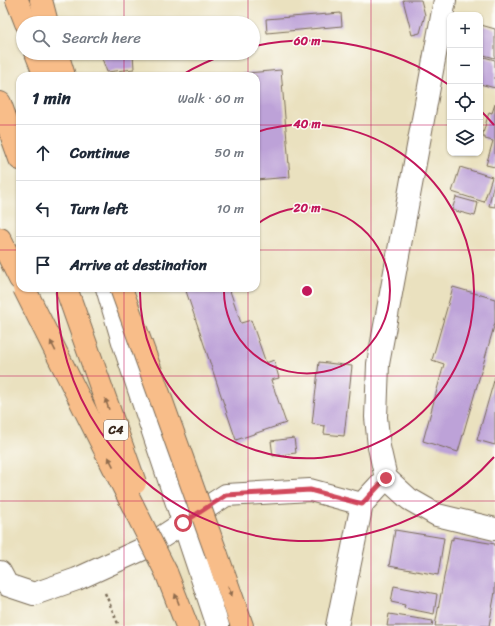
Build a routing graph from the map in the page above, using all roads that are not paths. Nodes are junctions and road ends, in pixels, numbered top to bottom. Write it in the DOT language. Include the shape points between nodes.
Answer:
graph roads {
  1 [pos="17,0"];
  2 [pos="33,0"];
  3 [pos="41,0"];
  4 [pos="445,0"];
  5 [pos="23,16"];
  6 [pos="36,16"];
  7 [pos="45,16"];
  8 [pos="39,60"];
  9 [pos="47,60"];
  10 [pos="59,60"];
  11 [pos="43,72"];
  12 [pos="49,72"];
  13 [pos="63,72"];
  14 [pos="0,103"];
  15 [pos="16,148"];
  16 [pos="0,240"];
  17 [pos="16,272"];
  18 [pos="26,292"];
  19 [pos="67,292"];
  20 [pos="108,292"];
  21 [pos="122,292"];
  22 [pos="136,292"];
  23 [pos="386,478"];
  24 [pos="362,504"];
  25 [pos="183,523"];
  26 [pos="495,529"];
  27 [pos="217,555"];
  28 [pos="0,572"];
  29 [pos="166,572"];
  30 [pos="187,626"];
  31 [pos="218,626"];
  32 [pos="242,626"];
  33 [pos="337,626"];
  1 -- 5 [label="highway"];
  2 -- 6 [label="street"];
  3 -- 7 [label="highway"];
  4 -- 23 [label="street" via="378,364 376,417"];
  8 -- 11 [label="highway"];
  9 -- 12 [label="street"];
  10 -- 13 [label="highway"];
  14 -- 15 [label="highway"];
  16 -- 17 [label="highway"];
  29 -- 18 [label="highway, one-way, bridge"];
  29 -- 19 [label="highway, C4, one-way, bridge"];
  20 -- 25 [label="street"];
  21 -- 27 [label="highway, bridge"];
  22 -- 27 [label="highway, bridge" via="166,378"];
  23 -- 24 [label="street"];
  23 -- 26 [label="street" via="409,499 437,515"];
  24 -- 25 [label="street" via="310,490 226,495"];
  24 -- 33 [label="street"];
  25 -- 28 [label="street" via="145,548 77,579 34,594 7,585"];
  25 -- 31 [label="street"];
  27 -- 32 [label="highway, one-way"];
  30 -- 29 [label="highway, C4, one-way"];
}
